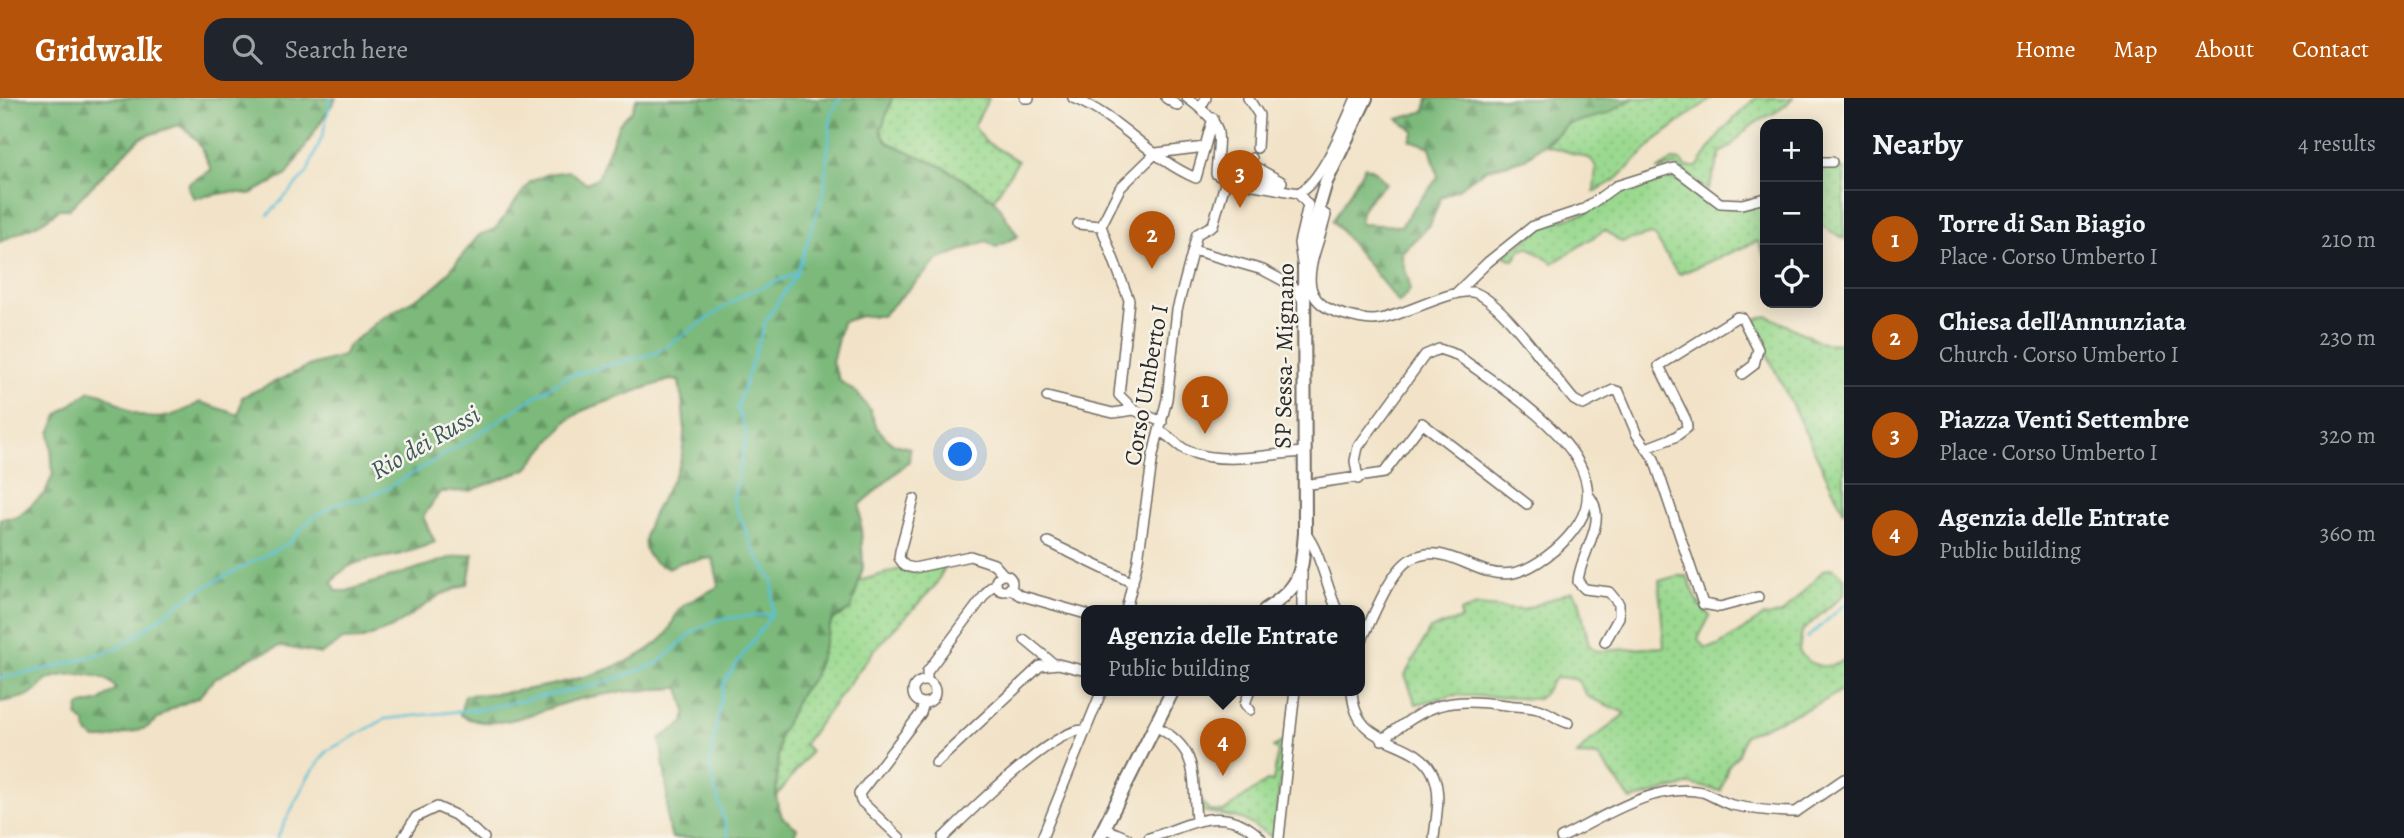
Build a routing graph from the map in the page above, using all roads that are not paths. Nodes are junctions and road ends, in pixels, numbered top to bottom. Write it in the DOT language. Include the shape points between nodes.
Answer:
graph roads {
  1 [pos="1073,98"];
  2 [pos="1166,98"];
  3 [pos="1187,98"];
  4 [pos="1206,98"];
  5 [pos="1248,98"];
  6 [pos="1356,98"];
  7 [pos="1366,98"];
  8 [pos="1178,106"];
  9 [pos="1200,108"];
  10 [pos="1213,117"];
  11 [pos="1205,147"];
  12 [pos="1257,148"];
  13 [pos="1156,153"];
  14 [pos="1252,158"];
  15 [pos="1823,162"];
  16 [pos="1832,162"];
  17 [pos="1226,180"];
  18 [pos="1246,184"];
  19 [pos="1298,193"];
  20 [pos="1760,199"];
  21 [pos="1318,209"];
  22 [pos="1078,224"];
  23 [pos="1101,226"];
  24 [pos="1193,250"];
  25 [pos="1303,265"];
  26 [pos="1454,295"];
  27 [pos="1304,302"];
  28 [pos="1742,374"];
  29 [pos="1047,397"];
  30 [pos="1134,410"];
  31 [pos="1160,426"];
  32 [pos="1649,447"];
  33 [pos="1304,452"];
  34 [pos="1358,479"];
  35 [pos="1304,485"];
  36 [pos="1590,497"];
  37 [pos="914,499"];
  38 [pos="1527,504"];
  39 [pos="1305,533"];
  40 [pos="1048,542"];
  41 [pos="1302,569"];
  42 [pos="1003,575"];
  43 [pos="1133,583"];
  44 [pos="996,584"];
  45 [pos="1010,588"];
  46 [pos="1758,597"];
  47 [pos="1127,605"];
  48 [pos="1272,605"];
  49 [pos="1302,605"];
  50 [pos="1334,605"];
  51 [pos="1081,612"];
  52 [pos="1365,634"];
  53 [pos="1025,640"];
  54 [pos="1605,642"];
  55 [pos="1054,664"];
  56 [pos="1081,670"];
  57 [pos="927,681"];
  58 [pos="1099,696"];
  59 [pos="1170,696"];
  60 [pos="1248,696"];
  61 [pos="1294,696"];
  62 [pos="1352,696"];
  63 [pos="924,703"];
  64 [pos="1250,710"];
  65 [pos="1567,723"];
  66 [pos="1155,726"];
  67 [pos="1084,730"];
  68 [pos="1382,740"];
  69 [pos="936,763"];
  70 [pos="1844,779"];
  71 [pos="1196,820"];
  72 [pos="1101,833"];
  73 [pos="403,838"];
  74 [pos="484,838"];
  75 [pos="900,838"];
  76 [pos="943,838"];
  77 [pos="1042,838"];
  78 [pos="1127,838"];
  79 [pos="1149,838"];
  80 [pos="1261,838"];
  81 [pos="1279,838"];
  82 [pos="1434,838"];
  83 [pos="1561,838"];
  1 -- 13 [label="street" via="1105,113"];
  2 -- 8 [label="street"];
  3 -- 9 [label="street"];
  4 -- 9 [label="street"];
  5 -- 12 [label="street" via="1258,115"];
  6 -- 19 [label="street" via="1318,174"];
  7 -- 21 [label="street, SP Sessa- Mignano"];
  9 -- 10 [label="street"];
  10 -- 11 [label="street"];
  10 -- 17 [label="street" via="1218,132 1216,174"];
  11 -- 13 [label="street"];
  11 -- 13 [label="street" via="1196,178"];
  13 -- 23 [label="street" via="1120,188"];
  14 -- 18 [label="street" via="1250,164 1282,182 1250,178"];
  15 -- 16 [label="street"];
  17 -- 18 [label="street"];
  17 -- 24 [label="street, Corso Umberto I" via="1213,225 1197,234"];
  18 -- 19 [label="street"];
  19 -- 25 [label="street" via="1308,205 1299,243"];
  20 -- 26 [label="street" via="1720,203 1674,168 1616,186 1584,209 1533,226"];
  21 -- 25 [label="street, SP Sessa- Mignano"];
  21 -- 26 [label="street" via="1326,215 1311,282 1312,295 1321,306 1373,320"];
  22 -- 23 [label="street"];
  23 -- 30 [label="street" via="1128,295 1119,392"];
  24 -- 27 [label="street" via="1263,270 1293,286"];
  24 -- 31 [label="street, Corso Umberto I" via="1177,310 1170,382"];
  25 -- 27 [label="street, SP Sessa- Mignano"];
  26 -- 32 [label="street" via="1476,293 1501,312 1579,404 1619,392 1637,435"];
  27 -- 33 [label="street, SP Sessa- Mignano"];
  28 -- 32 [label="street" via="1754,365 1758,349 1742,318 1737,317 1659,366 1687,428 1675,438"];
  29 -- 30 [label="street" via="1116,413"];
  30 -- 31 [label="street"];
  31 -- 33 [label="street" via="1171,442 1188,451 1226,459"];
  31 -- 43 [label="street, Corso Umberto I"];
  32 -- 46 [label="street" via="1703,604 1720,607"];
  33 -- 35 [label="street, SP Sessa- Mignano"];
  34 -- 35 [label="street"];
  34 -- 36 [label="street" via="1358,447 1425,355 1438,349 1457,355 1562,439 1584,471"];
  34 -- 38 [label="street" via="1384,473 1422,423"];
  35 -- 39 [label="street, SP Sessa- Mignano"];
  36 -- 52 [label="street" via="1570,535 1519,571 1489,572 1444,554 1411,559 1392,579"];
  36 -- 54 [label="street" via="1596,520 1578,582 1585,589 1609,592 1619,604 1619,617"];
  37 -- 42 [label="street" via="900,551 905,566 970,556 994,564"];
  39 -- 41 [label="street, SP Sessa- Mignano"];
  39 -- 50 [label="street" via="1315,548"];
  40 -- 43 [label="street"];
  41 -- 48 [label="street" via="1292,590"];
  41 -- 49 [label="street"];
  42 -- 44 [label="street"];
  42 -- 45 [label="street" via="1011,579"];
  43 -- 47 [label="street, Corso Umberto I"];
  44 -- 45 [label="street" via="1004,591"];
  44 -- 57 [label="street" via="927,672"];
  45 -- 51 [label="street" via="1019,595"];
  53 -- 55 [label="street"];
  55 -- 56 [label="street"];
  55 -- 69 [label="street" via="1034,670"];
  57 -- 63 [label="street" via="935,693"];
  57 -- 63 [label="street" via="913,691"];
  58 -- 67 [label="street"];
  59 -- 66 [label="street"];
  60 -- 64 [label="street" via="1245,704"];
  61 -- 81 [label="street"];
  62 -- 68 [label="street" via="1361,719"];
  63 -- 75 [label="street" via="859,794"];
  65 -- 68 [label="street" via="1532,708 1453,701 1429,709"];
  66 -- 71 [label="street" via="1185,747"];
  66 -- 72 [label="street"];
  67 -- 76 [label="street" via="1072,730 1051,744"];
  67 -- 77 [label="street"];
  68 -- 82 [label="street" via="1414,750 1434,775 1438,806"];
  70 -- 83 [label="street" via="1796,812 1729,804 1705,793 1668,793 1633,803"];
  71 -- 79 [label="street"];
  71 -- 80 [label="street" via="1227,821"];
  72 -- 78 [label="street"];
  73 -- 74 [label="street" via="416,817 437,807"];
}
